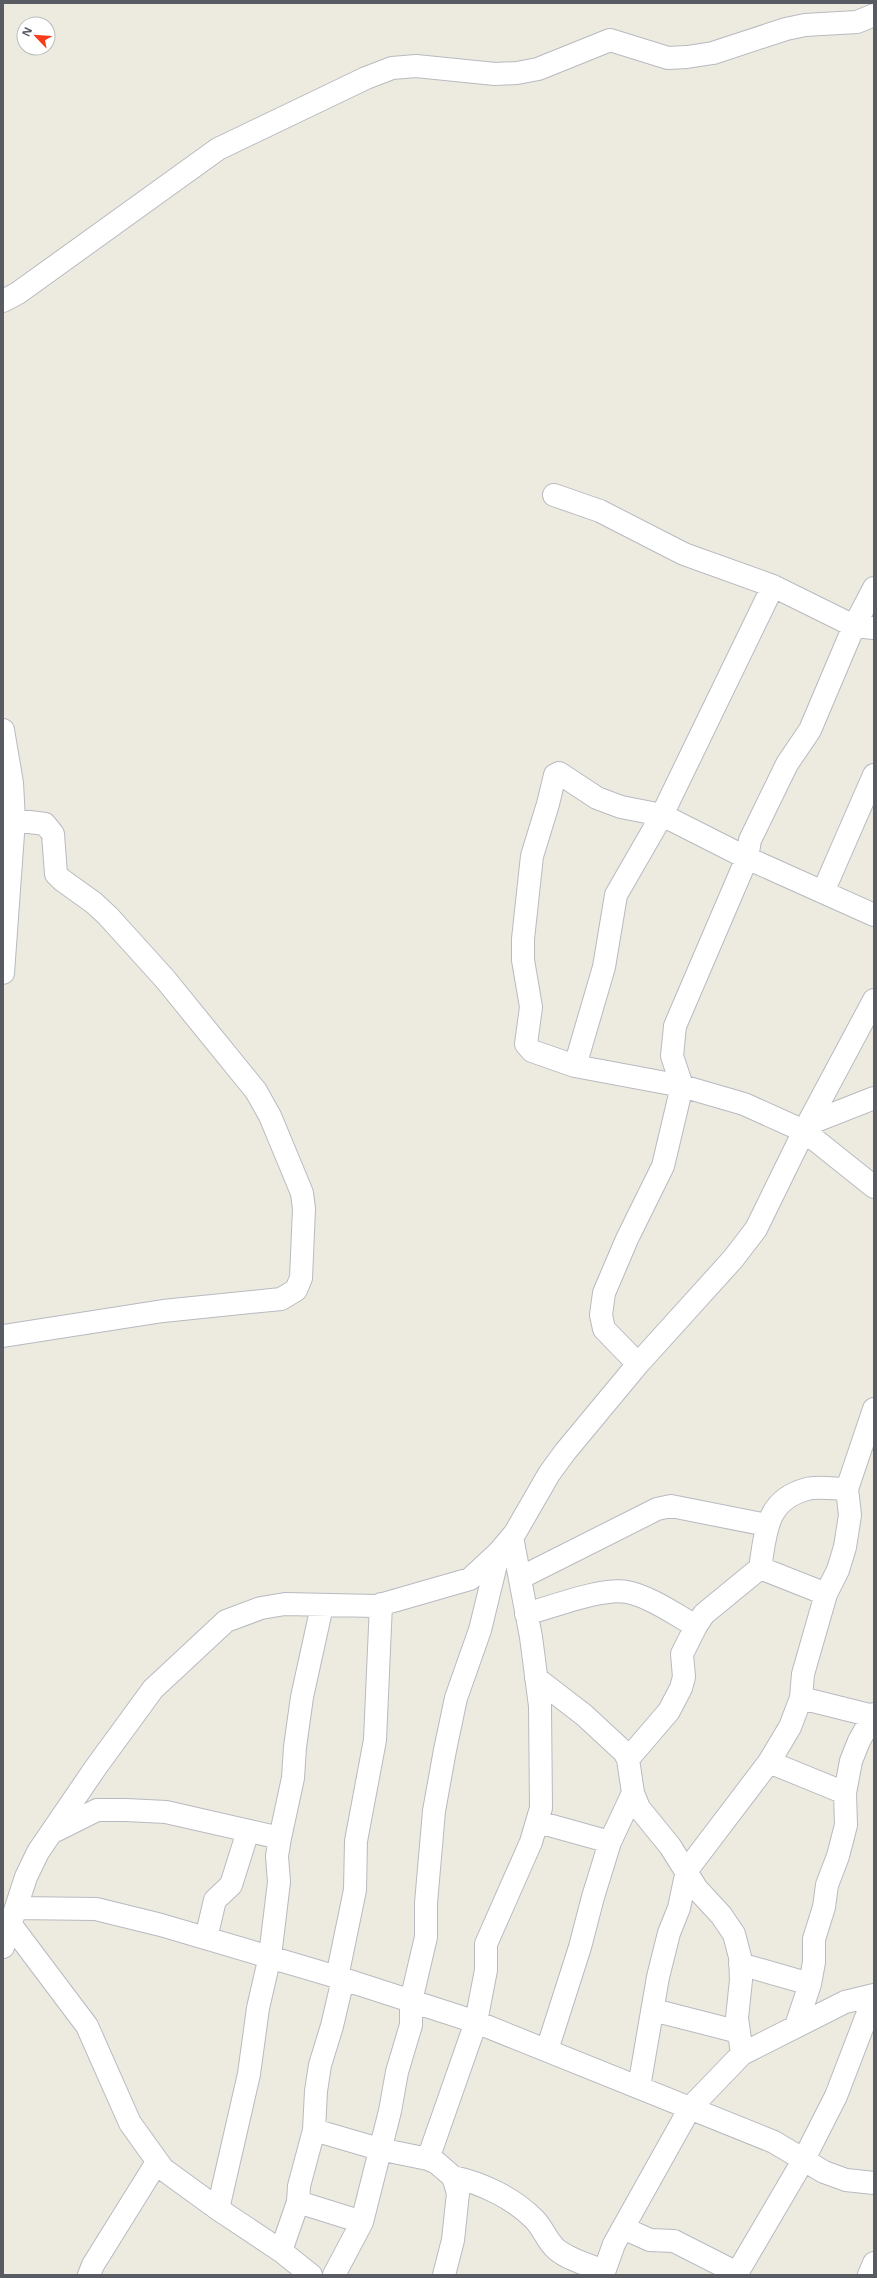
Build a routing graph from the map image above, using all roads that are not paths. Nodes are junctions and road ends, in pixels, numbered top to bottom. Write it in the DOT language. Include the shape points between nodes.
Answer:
graph roads {
  1 [pos="874,14"];
  2 [pos="3,301"];
  3 [pos="554,495"];
  4 [pos="773,586"];
  5 [pos="874,588"];
  6 [pos="864,627"];
  7 [pos="3,730"];
  8 [pos="874,775"];
  9 [pos="7,782"];
  10 [pos="662,815"];
  11 [pos="14,820"];
  12 [pos="747,858"];
  13 [pos="823,892"];
  14 [pos="874,916"];
  15 [pos="3,973"];
  16 [pos="874,1000"];
  17 [pos="575,1066"];
  18 [pos="682,1086"];
  19 [pos="874,1098"];
  20 [pos="806,1127"];
  21 [pos="874,1187"];
  22 [pos="3,1336"];
  23 [pos="638,1364"];
  24 [pos="874,1409"];
  25 [pos="847,1489"];
  26 [pos="767,1525"];
  27 [pos="506,1544"];
  28 [pos="760,1568"];
  29 [pos="520,1578"];
  30 [pos="826,1594"];
  31 [pos="381,1604"];
  32 [pos="322,1606"];
  33 [pos="526,1614"];
  34 [pos="696,1626"];
  35 [pos="536,1678"];
  36 [pos="801,1698"];
  37 [pos="874,1715"];
  38 [pos="628,1759"];
  39 [pos="769,1762"];
  40 [pos="633,1793"];
  41 [pos="845,1793"];
  42 [pos="538,1822"];
  43 [pos="54,1831"];
  44 [pos="248,1831"];
  45 [pos="280,1838"];
  46 [pos="610,1842"];
  47 [pos="687,1870"];
  48 [pos="13,1917"];
  49 [pos="206,1938"];
  50 [pos="3,1947"];
  51 [pos="270,1956"];
  52 [pos="740,1964"];
  53 [pos="340,1978"];
  54 [pos="810,1984"];
  55 [pos="874,1996"];
  56 [pos="411,2001"];
  57 [pos="652,2010"];
  58 [pos="476,2022"];
  59 [pos="796,2026"];
  60 [pos="739,2032"];
  61 [pos="547,2050"];
  62 [pos="742,2054"];
  63 [pos="639,2087"];
  64 [pos="690,2108"];
  65 [pos="314,2130"];
  66 [pos="379,2150"];
  67 [pos="428,2159"];
  68 [pos="804,2159"];
  69 [pos="158,2162"];
  70 [pos="453,2177"];
  71 [pos="874,2183"];
  72 [pos="298,2202"];
  73 [pos="218,2209"];
  74 [pos="362,2222"];
  75 [pos="623,2228"];
  76 [pos="281,2251"];
  77 [pos="874,2263"];
  78 [pos="603,2273"];
  79 [pos="737,2274"];
  80 [pos="89,2275"];
  81 [pos="311,2275"];
  82 [pos="334,2275"];
  83 [pos="444,2275"];
  84 [pos="869,2275"];
  1 -- 2 [label="street" via="857,22 805,25 786,29 713,53 687,57 668,58 610,40 538,69 517,73 495,74 416,66 392,68 218,149 18,293"];
  3 -- 4 [label="street" via="600,511 684,554"];
  4 -- 6 [label="street"];
  4 -- 10 [label="street"];
  5 -- 6 [label="street"];
  6 -- 12 [label="street" via="815,720 787,764 750,840"];
  7 -- 9 [label="street"];
  8 -- 13 [label="street"];
  9 -- 11 [label="street"];
  10 -- 12 [label="street"];
  10 -- 17 [label="street" via="616,895 604,967"];
  10 -- 17 [label="street" via="609,803 581,789 564,775 555,775 532,856 523,939 523,960 531,1008 526,1044 532,1051"];
  11 -- 15 [label="street"];
  11 -- 22 [label="street" via="45,824 53,834 56,874 108,916 165,980 256,1091 286,1152 302,1193 304,1209 301,1278 296,1290 281,1299 162,1311"];
  12 -- 13 [label="street"];
  12 -- 18 [label="street" via="675,1026 672,1056"];
  13 -- 14 [label="street"];
  16 -- 20 [label="street"];
  17 -- 18 [label="street"];
  18 -- 20 [label="street" via="744,1104"];
  18 -- 23 [label="street" via="663,1166 604,1293 601,1315 604,1329"];
  19 -- 20 [label="street"];
  20 -- 21 [label="street"];
  20 -- 23 [label="street" via="756,1229 733,1259"];
  23 -- 27 [label="street" via="565,1452"];
  24 -- 25 [label="street"];
  25 -- 26 [label="street" via="808,1489 788,1497 773,1510"];
  25 -- 30 [label="street" via="850,1515 844,1547 838,1570"];
  26 -- 28 [label="street"];
  26 -- 29 [label="street" via="671,1506 657,1509"];
  27 -- 29 [label="street"];
  27 -- 31 [label="street" via="470,1579"];
  27 -- 56 [label="street" via="456,1698 445,1750 434,1811 426,1903 426,1937"];
  28 -- 30 [label="street"];
  28 -- 34 [label="street" via="704,1614"];
  29 -- 33 [label="street"];
  30 -- 36 [label="street" via="803,1674"];
  31 -- 32 [label="street"];
  31 -- 53 [label="street" via="375,1740 356,1841 355,1890"];
  32 -- 43 [label="street" via="285,1604 261,1608 226,1621 153,1689 96,1767"];
  32 -- 45 [label="street" via="302,1697 293,1778"];
  33 -- 34 [label="street" via="610,1591 628,1592"];
  33 -- 35 [label="street"];
  34 -- 38 [label="street" via="682,1654 684,1677 681,1688 669,1711"];
  35 -- 38 [label="street" via="607,1734"];
  35 -- 42 [label="street" via="540,1706 541,1808"];
  36 -- 37 [label="street"];
  36 -- 39 [label="street" via="790,1727"];
  37 -- 41 [label="street" via="851,1761"];
  38 -- 40 [label="street"];
  39 -- 41 [label="street"];
  39 -- 47 [label="street"];
  40 -- 46 [label="street"];
  40 -- 47 [label="street" via="639,1808"];
  41 -- 54 [label="street" via="846,1825 827,1885 824,1908 814,1939 814,1962"];
  42 -- 46 [label="street"];
  42 -- 58 [label="street" via="486,1944 486,1970"];
  43 -- 44 [label="street" via="97,1810 166,1812"];
  43 -- 48 [label="street" via="38,1852 26,1877"];
  44 -- 45 [label="street"];
  44 -- 49 [label="street" via="231,1885 215,1900"];
  45 -- 51 [label="street" via="277,1856 279,1882"];
  46 -- 61 [label="street"];
  47 -- 52 [label="street" via="697,1889 721,1915 734,1934"];
  47 -- 57 [label="street" via="679,1908 669,1933 658,1977"];
  48 -- 49 [label="street" via="96,1909"];
  48 -- 50 [label="street"];
  48 -- 69 [label="street" via="87,2026 130,2123"];
  49 -- 51 [label="street"];
  51 -- 53 [label="street"];
  51 -- 73 [label="street" via="258,2008 249,2074"];
  52 -- 54 [label="street"];
  52 -- 60 [label="street" via="737,2018"];
  53 -- 56 [label="street"];
  53 -- 65 [label="street" via="332,2026 320,2065"];
  54 -- 59 [label="street"];
  55 -- 59 [label="street" via="845,2002"];
  55 -- 68 [label="street" via="836,2096"];
  56 -- 58 [label="street"];
  56 -- 66 [label="street" via="411,2024"];
  57 -- 60 [label="street"];
  57 -- 63 [label="street"];
  58 -- 61 [label="street"];
  58 -- 67 [label="street"];
  59 -- 62 [label="street"];
  60 -- 62 [label="street"];
  61 -- 63 [label="street"];
  62 -- 64 [label="street"];
  63 -- 64 [label="street"];
  64 -- 68 [label="street" via="774,2142"];
  64 -- 75 [label="street"];
  65 -- 66 [label="street"];
  65 -- 72 [label="street" via="299,2186"];
  66 -- 67 [label="street"];
  66 -- 74 [label="street"];
  67 -- 70 [label="street" via="437,2163"];
  68 -- 71 [label="street" via="824,2172 846,2180"];
  68 -- 79 [label="street"];
  69 -- 73 [label="street" via="163,2169"];
  69 -- 80 [label="street" via="92,2265"];
  70 -- 78 [label="street" via="480,2183 511,2201 534,2220 558,2250"];
  70 -- 83 [label="street" via="458,2193 453,2240"];
  72 -- 74 [label="street"];
  72 -- 76 [label="street"];
  73 -- 76 [label="street"];
  74 -- 82 [label="street"];
  75 -- 78 [label="street"];
  75 -- 79 [label="street" via="650,2240 674,2241"];
  76 -- 81 [label="street"];
  77 -- 84 [label="street"];
}
